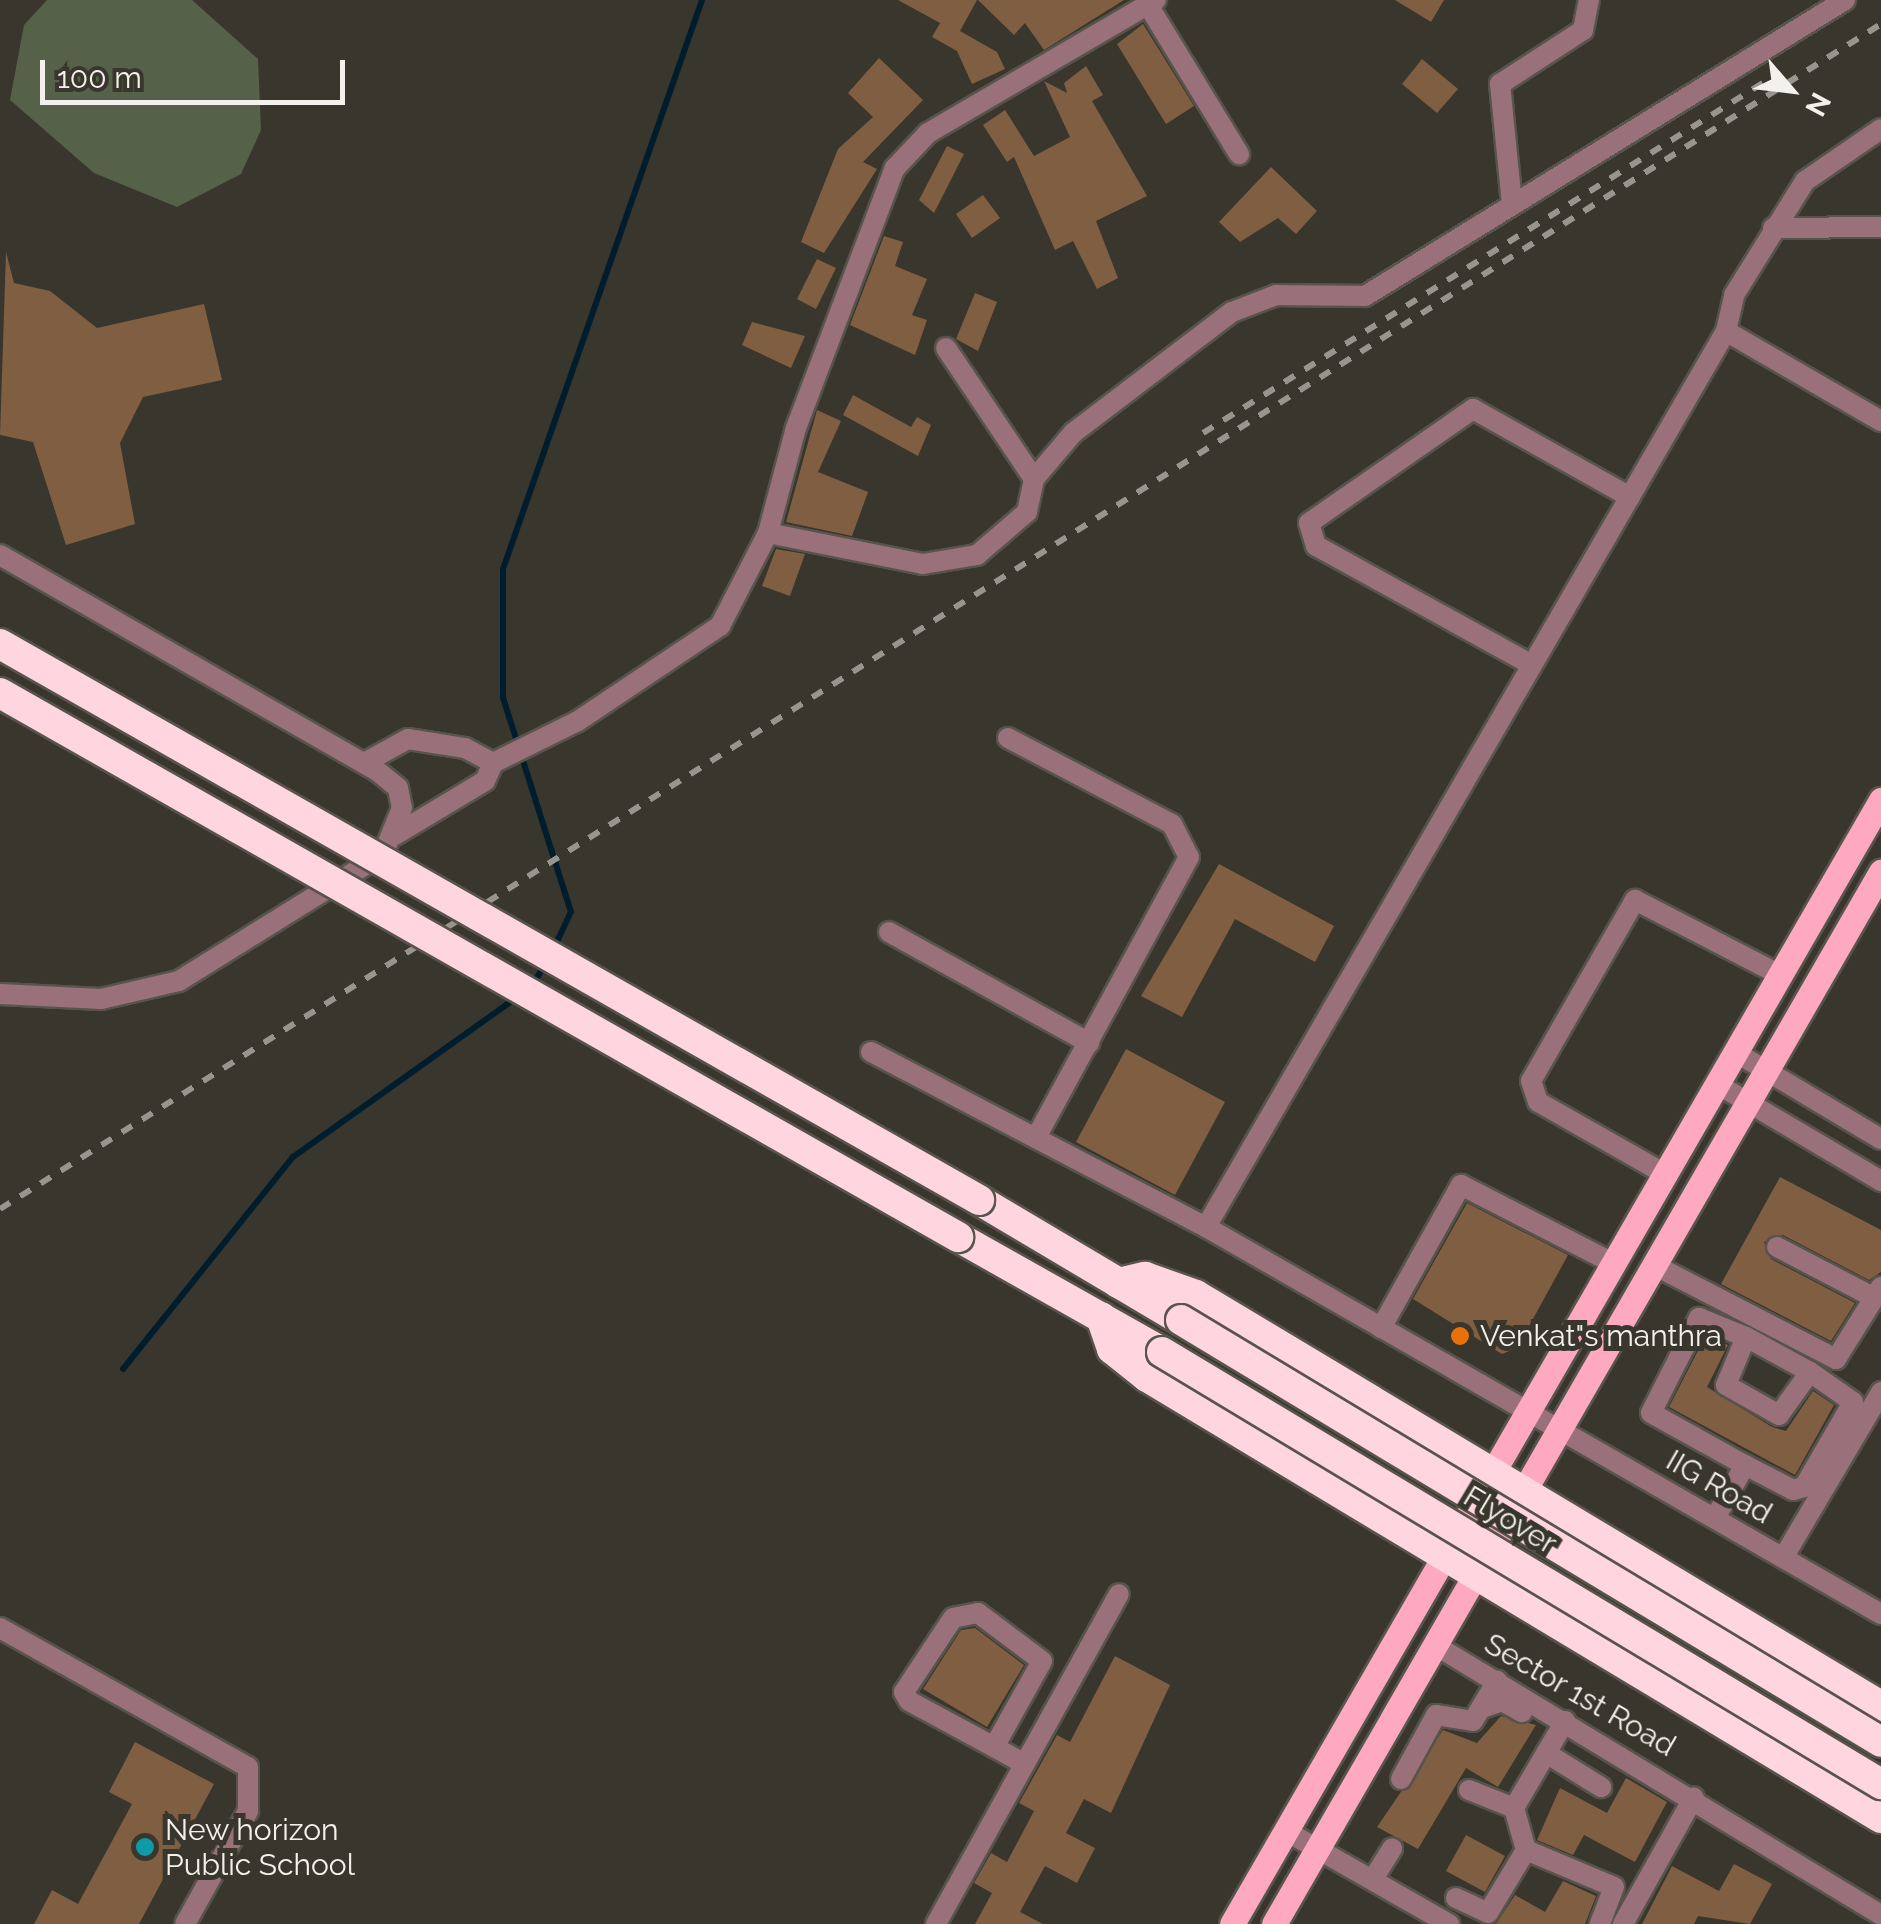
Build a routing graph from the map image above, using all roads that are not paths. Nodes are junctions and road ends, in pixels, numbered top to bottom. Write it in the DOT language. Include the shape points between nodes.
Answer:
graph roads {
  1 [pos="1588,0"];
  2 [pos="1845,0"];
  3 [pos="1152,2"];
  4 [pos="1881,128"];
  5 [pos="1240,154"];
  6 [pos="1512,204"];
  7 [pos="1881,227"];
  8 [pos="1772,228"];
  9 [pos="1726,331"];
  10 [pos="946,348"];
  11 [pos="1881,421"];
  12 [pos="1034,479"];
  13 [pos="1630,497"];
  14 [pos="768,532"];
  15 [pos="0,555"];
  16 [pos="0,644"];
  17 [pos="1532,665"];
  18 [pos="0,693"];
  19 [pos="1008,738"];
  20 [pos="497,762"];
  21 [pos="364,763"];
  22 [pos="1881,800"];
  23 [pos="395,835"];
  24 [pos="1881,872"];
  25 [pos="889,932"];
  26 [pos="1780,974"];
  27 [pos="0,994"];
  28 [pos="1090,1043"];
  29 [pos="871,1052"];
  30 [pos="1735,1052"];
  31 [pos="1766,1071"];
  32 [pos="1717,1084"];
  33 [pos="1748,1102"];
  34 [pos="1036,1138"];
  35 [pos="1881,1138"];
  36 [pos="1665,1174"];
  37 [pos="1881,1181"];
  38 [pos="1206,1226"];
  39 [pos="1776,1247"];
  40 [pos="1614,1264"];
  41 [pos="1654,1265"];
  42 [pos="1118,1283"];
  43 [pos="1878,1293"];
  44 [pos="1102,1317"];
  45 [pos="1381,1328"];
  46 [pos="1746,1337"];
  47 [pos="1810,1372"];
  48 [pos="1881,1392"];
  49 [pos="1527,1413"];
  50 [pos="1559,1430"];
  51 [pos="1745,1465"];
  52 [pos="1492,1473"];
  53 [pos="1524,1492"];
  54 [pos="1715,1518"];
  55 [pos="1445,1556"];
  56 [pos="1783,1558"];
  57 [pos="1476,1574"];
  58 [pos="1119,1594"];
  59 [pos="1881,1614"];
  60 [pos="0,1628"];
  61 [pos="1434,1645"];
  62 [pos="1497,1681"];
  63 [pos="1881,1706"];
  64 [pos="1482,1708"];
  65 [pos="1522,1712"];
  66 [pos="1565,1721"];
  67 [pos="1881,1742"];
  68 [pos="994,1747"];
  69 [pos="1546,1753"];
  70 [pos="1025,1764"];
  71 [pos="1400,1779"];
  72 [pos="1881,1784"];
  73 [pos="1601,1787"];
  74 [pos="1469,1790"];
  75 [pos="1694,1797"];
  76 [pos="1514,1808"];
  77 [pos="1881,1818"];
  78 [pos="1286,1831"];
  79 [pos="1392,1849"];
  80 [pos="1317,1850"];
  81 [pos="1526,1850"];
  82 [pos="1374,1879"];
  83 [pos="1456,1898"];
  84 [pos="1881,1915"];
  85 [pos="185,1924"];
  86 [pos="936,1924"];
  87 [pos="1232,1924"];
  88 [pos="1274,1924"];
  89 [pos="1449,1924"];
  90 [pos="1600,1924"];
  91 [pos="1623,1924"];
  1 -- 6 [label="street" via="1583,30 1500,84"];
  2 -- 6 [label="street"];
  3 -- 5 [label="street"];
  3 -- 14 [label="street" via="928,133 895,168 796,428"];
  4 -- 8 [label="street" via="1806,182"];
  6 -- 12 [label="street" via="1365,296 1276,296 1232,312 1073,433"];
  7 -- 8 [label="street"];
  8 -- 9 [label="street" via="1734,295"];
  9 -- 11 [label="street"];
  9 -- 13 [label="street"];
  10 -- 12 [label="street"];
  12 -- 14 [label="street" via="1027,512 977,554 923,564"];
  13 -- 17 [label="street"];
  13 -- 17 [label="street" via="1473,409 1309,523 1316,546"];
  14 -- 20 [label="street" via="709,637 578,721"];
  15 -- 21 [label="street"];
  16 -- 42 [label="highway, Flyover, bridge"];
  17 -- 38 [label="street"];
  18 -- 44 [label="highway, Flyover, bridge"];
  19 -- 28 [label="street" via="1172,824 1190,858"];
  20 -- 21 [label="street" via="465,748 408,739"];
  20 -- 23 [label="street" via="485,781"];
  21 -- 23 [label="street" via="398,788"];
  22 -- 26 [label="main road"];
  23 -- 27 [label="street" via="384,854 179,982 101,999"];
  24 -- 31 [label="main road"];
  25 -- 28 [label="street"];
  26 -- 30 [label="main road"];
  26 -- 36 [label="street" via="1635,900 1530,1081 1538,1102"];
  28 -- 34 [label="street"];
  29 -- 34 [label="street, IIG Road"];
  30 -- 31 [label="street"];
  30 -- 32 [label="main road"];
  31 -- 33 [label="main road"];
  31 -- 35 [label="street"];
  32 -- 33 [label="street"];
  32 -- 36 [label="main road"];
  33 -- 37 [label="street"];
  33 -- 41 [label="main road"];
  34 -- 38 [label="street, IIG Road"];
  36 -- 40 [label="main road"];
  38 -- 45 [label="street, IIG Road"];
  39 -- 43 [label="street"];
  40 -- 45 [label="street" via="1461,1184"];
  40 -- 49 [label="main road"];
  41 -- 43 [label="street" via="1836,1359"];
  41 -- 50 [label="main road"];
  42 -- 52 [label="highway" via="1145,1277 1196,1295"];
  42 -- 67 [label="highway, Flyover, bridge"];
  44 -- 55 [label="highway" via="1112,1349 1147,1377"];
  44 -- 72 [label="highway, Flyover, bridge"];
  45 -- 49 [label="street, IIG Road"];
  46 -- 47 [label="street"];
  46 -- 47 [label="street" via="1726,1385 1779,1415"];
  46 -- 51 [label="street" via="1699,1318 1650,1409"];
  47 -- 51 [label="street" via="1852,1402 1804,1487 1793,1490"];
  48 -- 56 [label="street"];
  49 -- 50 [label="street, IIG Road"];
  49 -- 52 [label="main road"];
  50 -- 53 [label="main road"];
  50 -- 54 [label="street, IIG Road"];
  51 -- 54 [label="street"];
  52 -- 53 [label="highway"];
  52 -- 55 [label="main road"];
  53 -- 57 [label="main road"];
  53 -- 63 [label="highway"];
  54 -- 56 [label="street, IIG Road"];
  55 -- 57 [label="highway"];
  55 -- 78 [label="main road"];
  56 -- 59 [label="street, IIG Road"];
  57 -- 61 [label="main road"];
  57 -- 77 [label="highway"];
  58 -- 70 [label="street"];
  60 -- 85 [label="street" via="248,1767 248,1810"];
  61 -- 62 [label="street, Sector 1st Road"];
  61 -- 80 [label="main road"];
  62 -- 64 [label="street"];
  62 -- 66 [label="street, Sector 1st Road"];
  64 -- 65 [label="street" via="1502,1701"];
  64 -- 71 [label="street" via="1473,1721 1436,1716"];
  66 -- 69 [label="street"];
  66 -- 75 [label="street, Sector 1st Road"];
  68 -- 68 [label="street" via="904,1692 953,1618 978,1613 1042,1661"];
  68 -- 70 [label="street"];
  69 -- 73 [label="street"];
  69 -- 76 [label="street"];
  70 -- 86 [label="street"];
  74 -- 76 [label="street"];
  75 -- 84 [label="street, Sector 1st Road"];
  75 -- 91 [label="street, Sector 1st Road"];
  76 -- 81 [label="street"];
  78 -- 80 [label="street"];
  78 -- 87 [label="main road"];
  79 -- 82 [label="street"];
  80 -- 82 [label="street"];
  80 -- 88 [label="main road"];
  81 -- 83 [label="street" via="1488,1913"];
  81 -- 90 [label="street" via="1614,1887"];
  82 -- 89 [label="street"];
}
